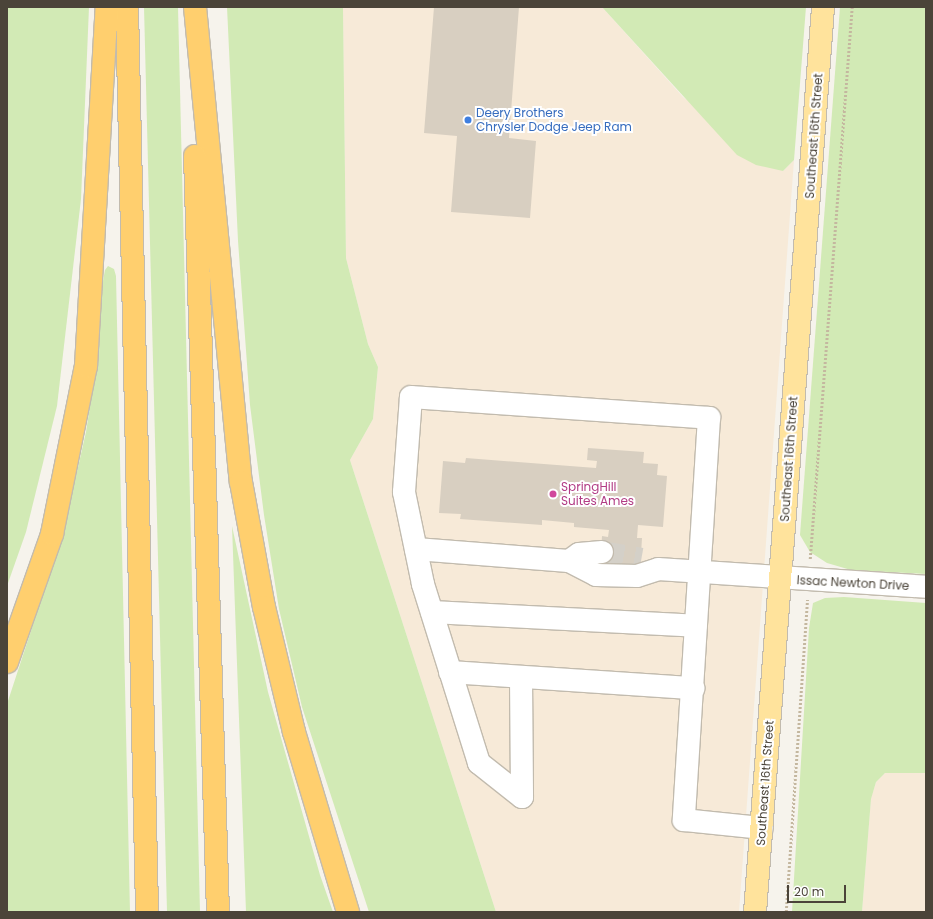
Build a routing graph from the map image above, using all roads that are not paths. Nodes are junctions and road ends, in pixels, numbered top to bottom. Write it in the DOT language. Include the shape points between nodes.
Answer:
graph roads {
  1 [pos="107,7"];
  2 [pos="127,7"];
  3 [pos="190,7"];
  4 [pos="195,7"];
  5 [pos="823,7"];
  6 [pos="416,549"];
  7 [pos="602,552"];
  8 [pos="569,561"];
  9 [pos="699,572"];
  10 [pos="780,579"];
  11 [pos="926,588"];
  12 [pos="432,612"];
  13 [pos="696,626"];
  14 [pos="7,662"];
  15 [pos="450,672"];
  16 [pos="521,678"];
  17 [pos="693,688"];
  18 [pos="762,828"];
  19 [pos="147,912"];
  20 [pos="218,912"];
  21 [pos="348,912"];
  22 [pos="756,912"];
  1 -- 14 [label="highway" via="86,366 52,534"];
  2 -- 19 [label="highway"];
  3 -- 20 [label="highway"];
  4 -- 21 [label="highway" via="241,482 264,607 294,732"];
  5 -- 10 [label="main road, Southeast 16th Street"];
  6 -- 8 [label="street"];
  6 -- 9 [label="street" via="404,492 411,398 709,418"];
  6 -- 12 [label="street"];
  7 -- 8 [label="street" via="579,554"];
  8 -- 9 [label="street, Issac Newton Drive" via="596,575 637,576 649,564"];
  9 -- 10 [label="street, Issac Newton Drive"];
  9 -- 13 [label="street"];
  10 -- 11 [label="street, Issac Newton Drive"];
  10 -- 18 [label="main road, Southeast 16th Street"];
  12 -- 13 [label="street"];
  12 -- 15 [label="street"];
  13 -- 17 [label="street"];
  15 -- 16 [label="street"];
  15 -- 16 [label="street" via="479,763 522,797"];
  16 -- 17 [label="street"];
  17 -- 18 [label="street" via="684,820"];
  18 -- 22 [label="main road, Southeast 16th Street"];
}
